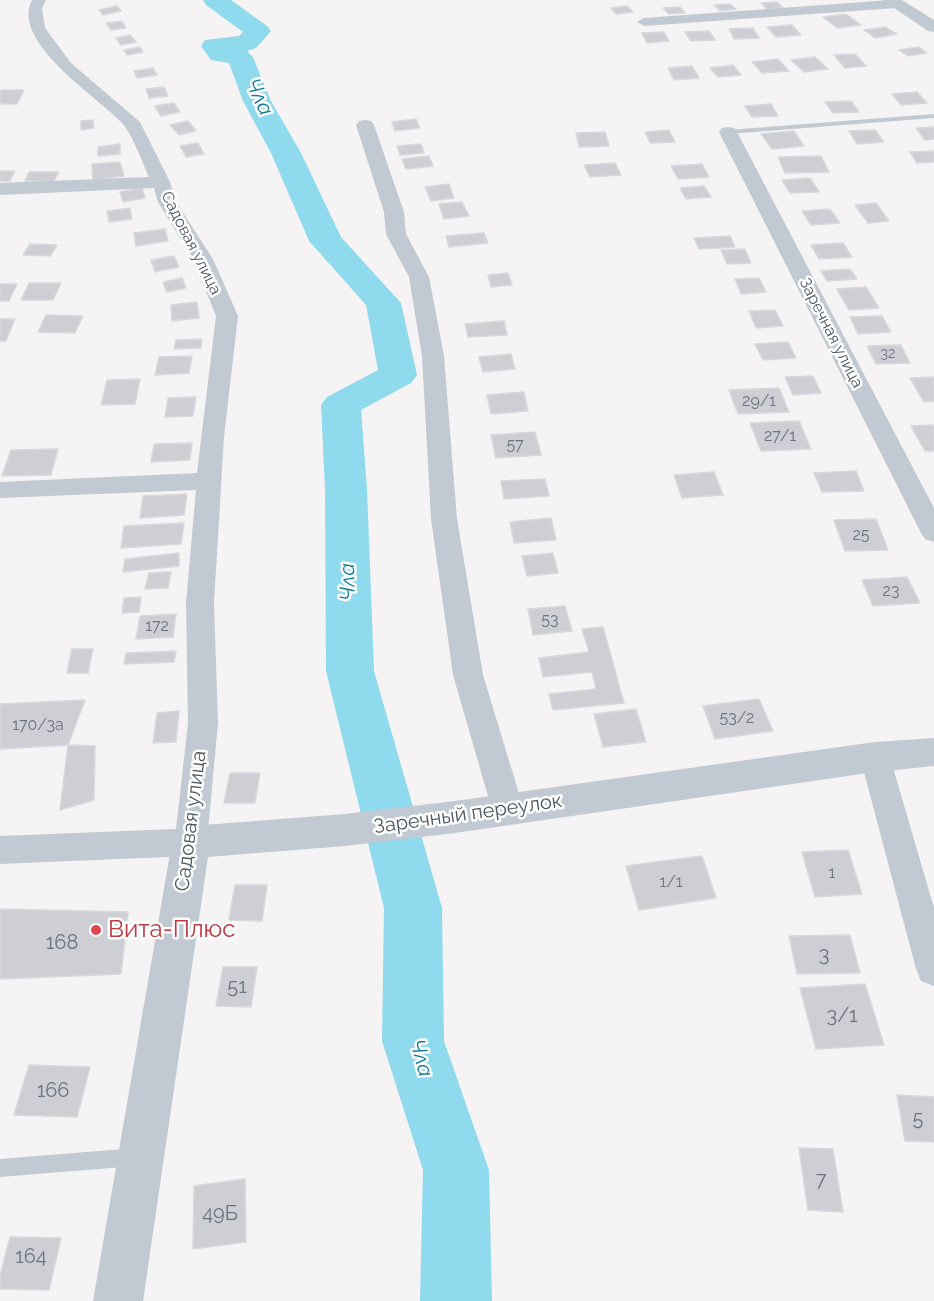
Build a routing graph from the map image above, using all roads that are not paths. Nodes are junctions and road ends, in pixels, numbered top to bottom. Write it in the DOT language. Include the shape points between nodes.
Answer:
graph roads {
  1 [pos="39,0"];
  2 [pos="893,2"];
  3 [pos="644,22"];
  4 [pos="934,27"];
  5 [pos="934,116"];
  6 [pos="365,125"];
  7 [pos="728,132"];
  8 [pos="161,182"];
  9 [pos="0,189"];
  10 [pos="209,481"];
  11 [pos="0,490"];
  12 [pos="934,534"];
  13 [pos="934,752"];
  14 [pos="875,757"];
  15 [pos="507,810"];
  16 [pos="191,842"];
  17 [pos="0,850"];
  18 [pos="934,969"];
  19 [pos="141,1157"];
  20 [pos="0,1168"];
  21 [pos="118,1301"];
  1 -- 8 [label="street, Садовая улица" via="35,8 38,28 65,66 131,122"];
  2 -- 3 [label="street"];
  2 -- 4 [label="street"];
  5 -- 7 [label="lane"];
  6 -- 15 [label="street" via="394,212 396,234 419,277 433,356 444,519 468,675"];
  7 -- 12 [label="street, Заречная улица"];
  8 -- 9 [label="street, Садовая улица"];
  8 -- 10 [label="street, Садовая улица" via="167,202 203,259 227,316"];
  10 -- 11 [label="street"];
  10 -- 16 [label="street, Садовая улица" via="200,603 203,723"];
  13 -- 14 [label="street, Заречный переулок"];
  14 -- 15 [label="street, Заречный переулок"];
  14 -- 18 [label="street"];
  15 -- 16 [label="street, Заречный переулок" via="345,830"];
  16 -- 17 [label="street, Заречный переулок"];
  16 -- 19 [label="street, Садовая улица"];
  19 -- 20 [label="lane"];
  19 -- 21 [label="street, Садовая улица"];
}
